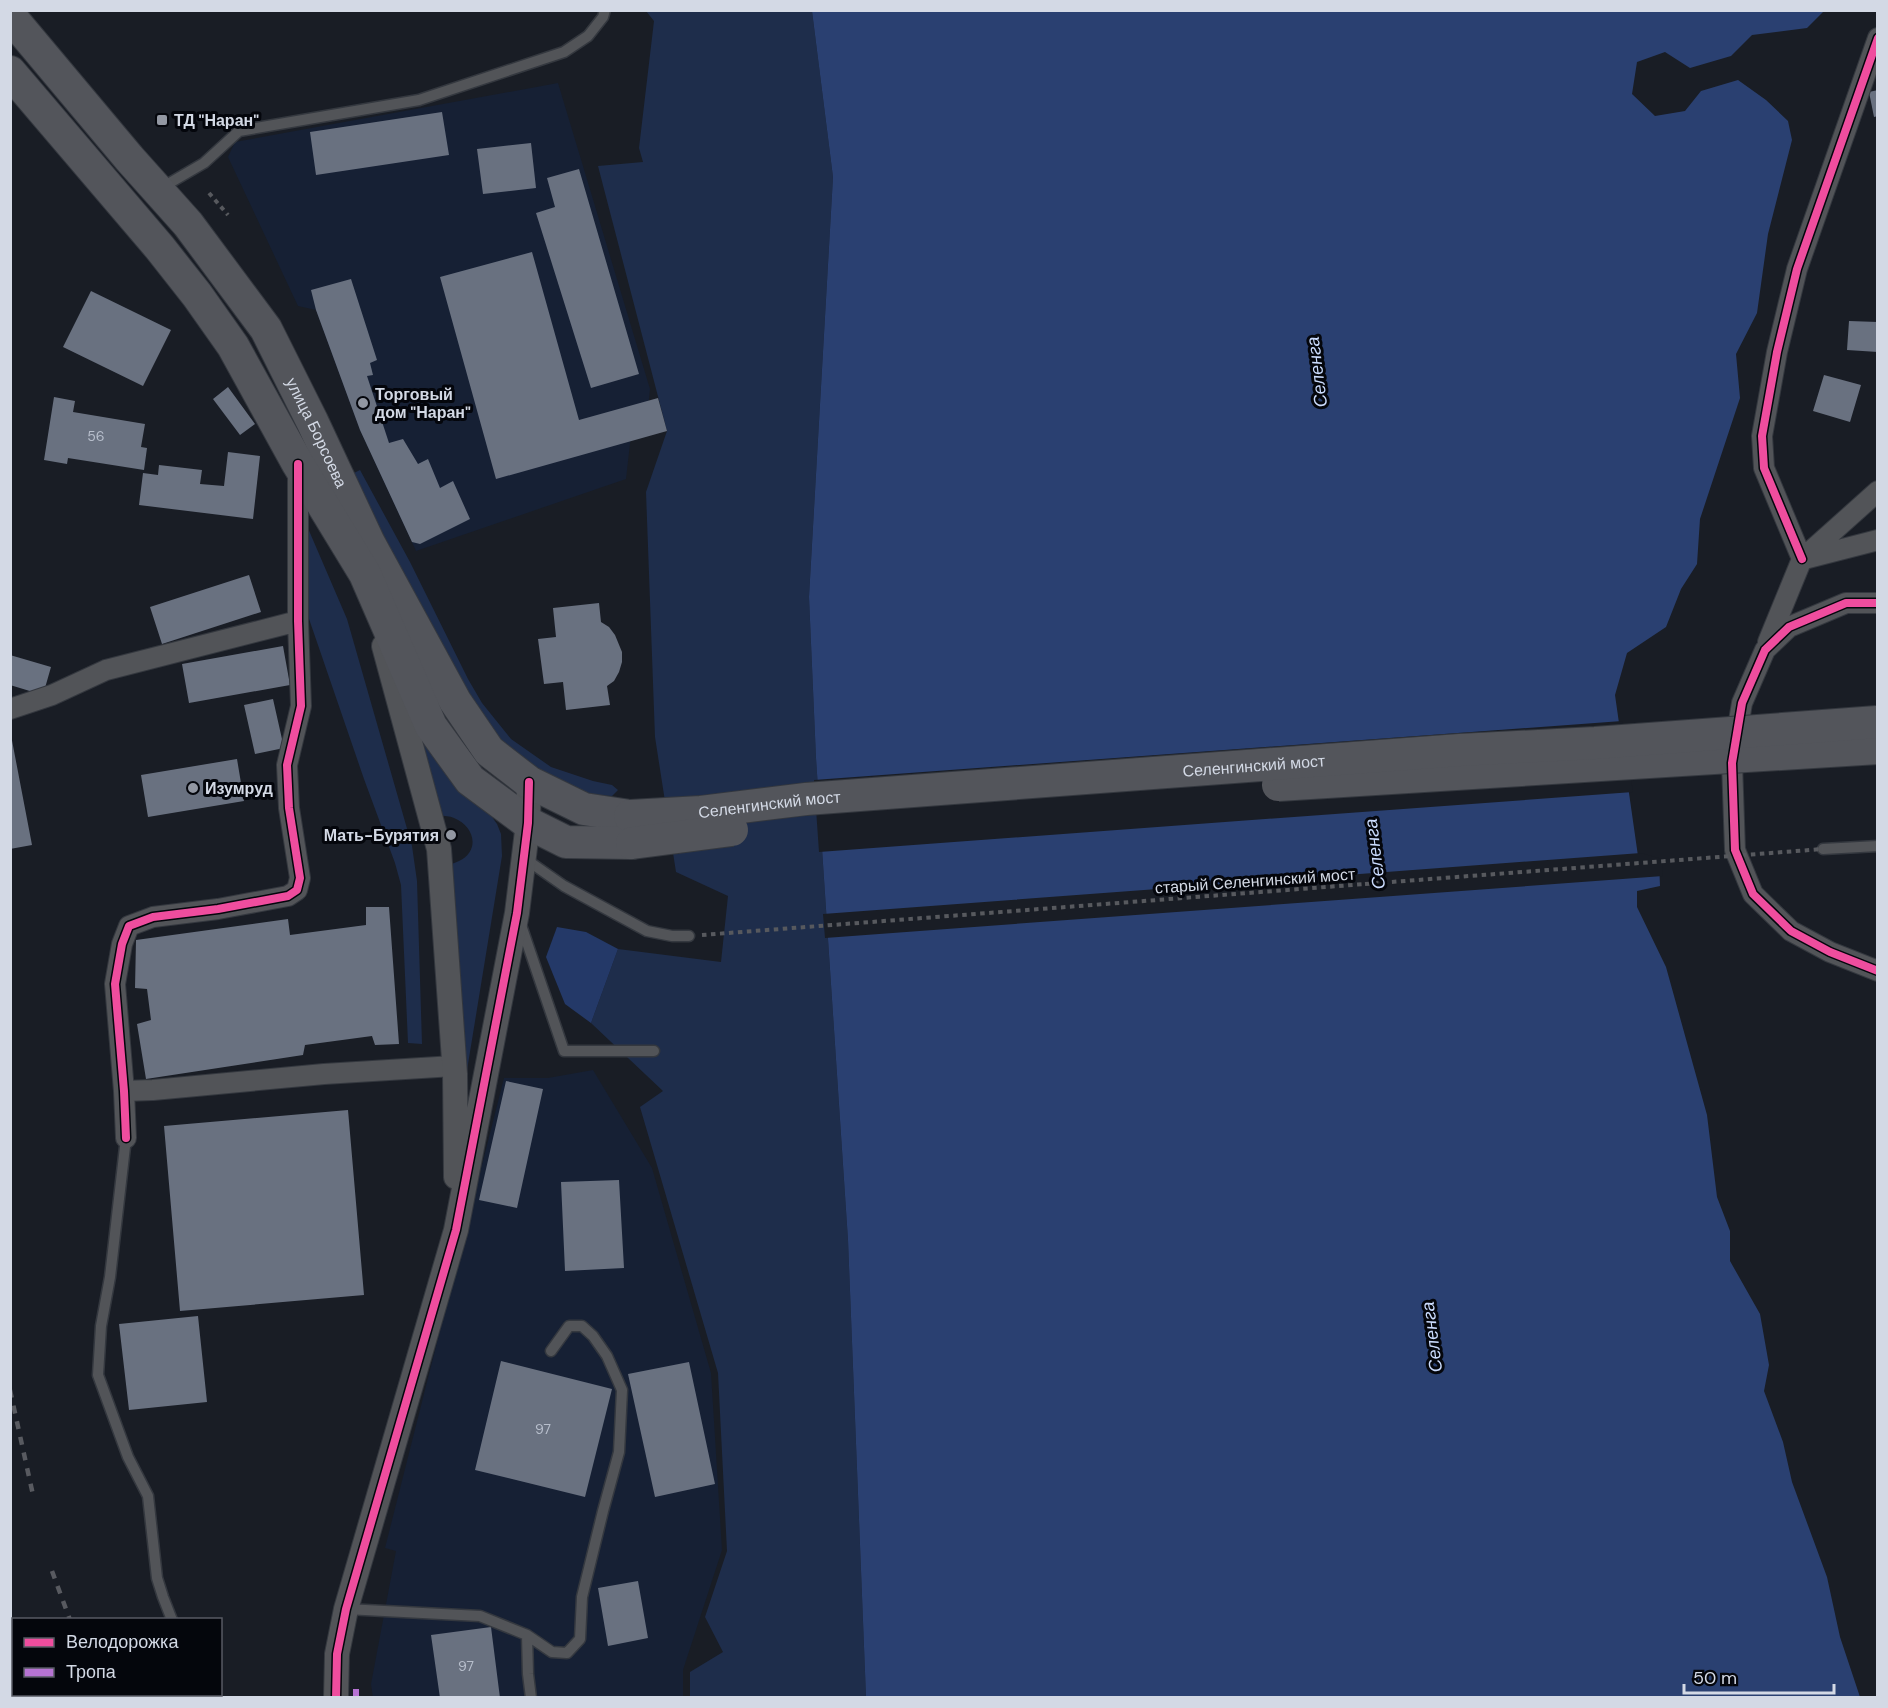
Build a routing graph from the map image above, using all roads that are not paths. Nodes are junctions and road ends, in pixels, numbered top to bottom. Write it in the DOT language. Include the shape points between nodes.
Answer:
graph roads {
  1 [pos="605,10"];
  2 [pos="10,16"];
  3 [pos="1878,38"];
  4 [pos="10,72"];
  5 [pos="158,190"];
  6 [pos="298,464"];
  7 [pos="1878,490"];
  8 [pos="1878,540"];
  9 [pos="1802,559"];
  10 [pos="365,574"];
  11 [pos="1878,603"];
  12 [pos="298,621"];
  13 [pos="1765,650"];
  14 [pos="10,709"];
  15 [pos="1877,722"];
  16 [pos="1878,748"];
  17 [pos="528,782"];
  18 [pos="528,823"];
  19 [pos="631,829"];
  20 [pos="566,842"];
  21 [pos="1878,846"];
  22 [pos="1823,849"];
  23 [pos="524,858"];
  24 [pos="517,914"];
  25 [pos="689,936"];
  26 [pos="1878,971"];
  27 [pos="654,1051"];
  28 [pos="454,1066"];
  29 [pos="124,1091"];
  30 [pos="126,1138"];
  31 [pos="456,1230"];
  32 [pos="551,1351"];
  33 [pos="346,1609"];
  34 [pos="171,1618"];
  35 [pos="527,1635"];
  36 [pos="336,1698"];
  37 [pos="531,1698"];
  1 -- 5 [label="lane" via="588,36 564,52 419,100 239,131 204,163"];
  2 -- 5 [label="main road, улица Борсоева"];
  3 -- 9 [label="street" via="1797,269 1776,352 1762,436 1764,468"];
  4 -- 6 [label="main road, улица Борсоева" via="197,295 233,346"];
  5 -- 17 [label="main road, улица Борсоева" via="266,329 369,543 455,700 489,751"];
  6 -- 10 [label="main road, улица Борсоева"];
  6 -- 12 [label="street"];
  7 -- 9 [label="street"];
  8 -- 9 [label="street"];
  9 -- 13 [label="street"];
  10 -- 18 [label="main road, улица Борсоева" via="431,726 470,780"];
  10 -- 28 [label="street" via="439,849"];
  11 -- 13 [label="street" via="1846,603 1789,627"];
  12 -- 14 [label="street" via="106,670"];
  12 -- 29 [label="street" via="301,706 287,765 300,878 297,890 288,896 153,917 129,926 115,984"];
  13 -- 26 [label="street" via="1742,703 1732,764 1735,850 1753,894 1791,931"];
  15 -- 19 [label="main road, Селенгинский мост, bridge" via="806,799 701,812"];
  16 -- 19 [label="main road, Селенгинский мост, bridge"];
  17 -- 18 [label="street"];
  17 -- 19 [label="main road, улица Борсоева"];
  18 -- 20 [label="main road, улица Борсоева"];
  18 -- 23 [label="street"];
  19 -- 20 [label="main road, улица Борсоева"];
  20 -- 23 [label="street" via="540,848"];
  21 -- 22 [label="lane"];
  23 -- 24 [label="street"];
  23 -- 25 [label="lane" via="564,886 648,931"];
  24 -- 27 [label="lane" via="564,1051"];
  24 -- 31 [label="street"];
  28 -- 29 [label="street"];
  28 -- 31 [label="street"];
  29 -- 30 [label="street"];
  30 -- 34 [label="lane" via="98,1375 128,1457 148,1496 157,1578"];
  31 -- 33 [label="street"];
  32 -- 35 [label="lane" via="569,1326 582,1326 598,1342 622,1390 619,1452 582,1597 580,1639 567,1653 552,1652"];
  33 -- 35 [label="lane" via="480,1616"];
  33 -- 36 [label="street" via="337,1654"];
  35 -- 37 [label="lane"];
}
